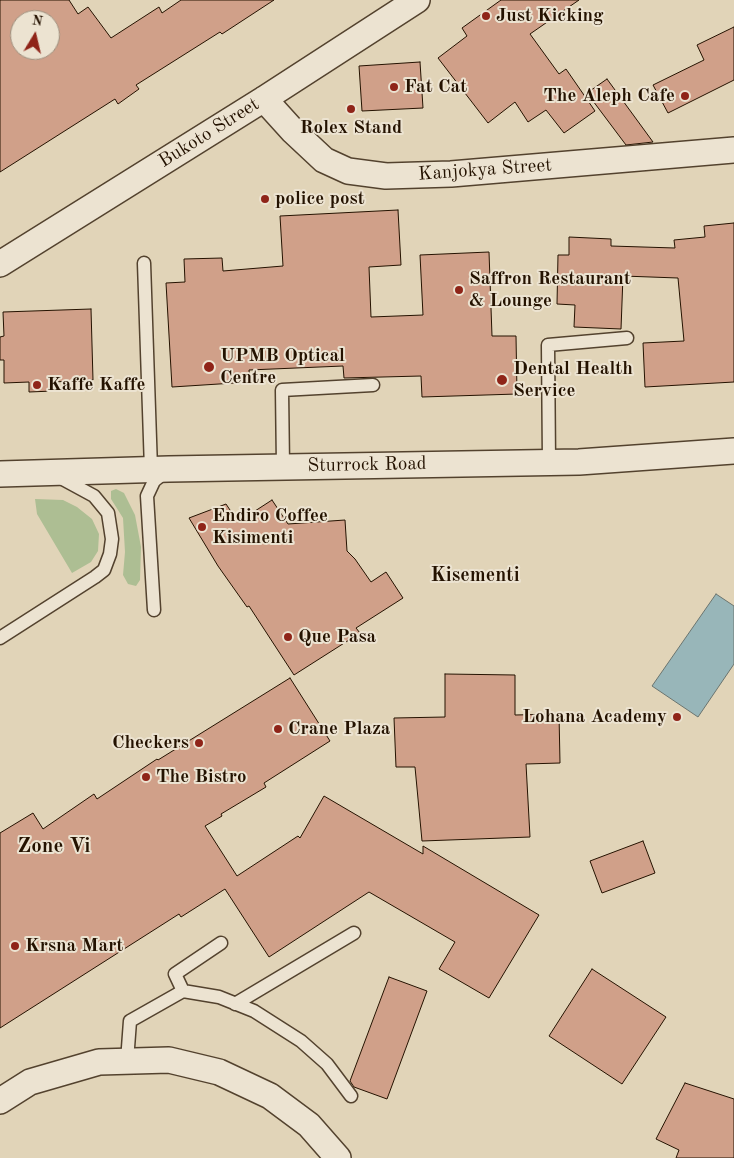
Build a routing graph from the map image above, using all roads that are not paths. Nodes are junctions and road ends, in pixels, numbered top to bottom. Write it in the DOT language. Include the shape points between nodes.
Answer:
graph roads {
  1 [pos="417,0"];
  2 [pos="264,98"];
  3 [pos="734,150"];
  4 [pos="0,264"];
  5 [pos="144,264"];
  6 [pos="627,338"];
  7 [pos="373,385"];
  8 [pos="734,451"];
  9 [pos="549,462"];
  10 [pos="284,466"];
  11 [pos="160,469"];
  12 [pos="51,473"];
  13 [pos="0,474"];
  14 [pos="154,610"];
  15 [pos="0,638"];
  16 [pos="354,933"];
  17 [pos="221,943"];
  18 [pos="183,991"];
  19 [pos="235,1004"];
  20 [pos="127,1061"];
  21 [pos="351,1096"];
  22 [pos="0,1101"];
  23 [pos="338,1158"];
  1 -- 2 [label="street, Bukoto Street"];
  2 -- 3 [label="street, Kanjokya Street" via="324,160 348,171 386,176 451,174"];
  2 -- 4 [label="street, Bukoto Street"];
  5 -- 11 [label="lane"];
  6 -- 9 [label="lane" via="548,345"];
  7 -- 10 [label="lane" via="282,390"];
  8 -- 9 [label="street, Sturrock Road"];
  9 -- 10 [label="street, Sturrock Road"];
  10 -- 11 [label="street, Sturrock Road"];
  11 -- 12 [label="street, Sturrock Road"];
  11 -- 14 [label="lane" via="147,496"];
  12 -- 13 [label="street, Sturrock Road"];
  12 -- 15 [label="lane" via="94,496 108,512 112,539 110,554 104,570"];
  16 -- 19 [label="lane"];
  17 -- 18 [label="lane" via="175,974"];
  18 -- 19 [label="lane" via="219,997"];
  18 -- 20 [label="lane" via="130,1021"];
  19 -- 21 [label="lane" via="254,1011 301,1041 328,1064"];
  20 -- 22 [label="street" via="99,1062 30,1082"];
  20 -- 23 [label="street" via="168,1060 219,1072 270,1096 309,1125"];
}
